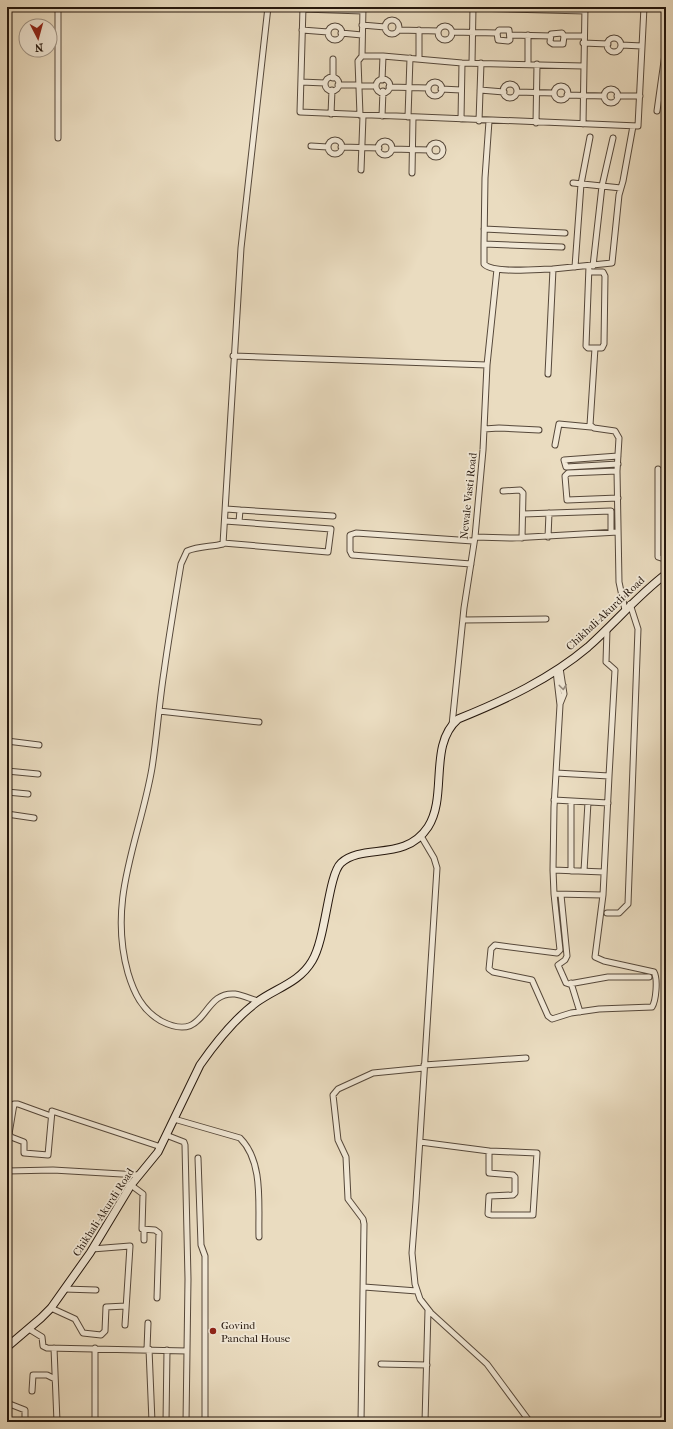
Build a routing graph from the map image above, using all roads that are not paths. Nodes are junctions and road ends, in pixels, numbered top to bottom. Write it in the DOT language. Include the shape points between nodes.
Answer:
graph roads {
  1 [pos="58,7"];
  2 [pos="268,7"];
  3 [pos="473,7"];
  4 [pos="644,7"];
  5 [pos="303,8"];
  6 [pos="363,9"];
  7 [pos="585,9"];
  8 [pos="362,26"];
  9 [pos="385,27"];
  10 [pos="302,30"];
  11 [pos="399,30"];
  12 [pos="419,30"];
  13 [pos="438,31"];
  14 [pos="328,32"];
  15 [pos="452,32"];
  16 [pos="341,33"];
  17 [pos="472,33"];
  18 [pos="497,33"];
  19 [pos="362,35"];
  20 [pos="510,35"];
  21 [pos="528,35"];
  22 [pos="551,36"];
  23 [pos="564,36"];
  24 [pos="584,36"];
  25 [pos="583,44"];
  26 [pos="608,44"];
  27 [pos="621,45"];
  28 [pos="642,46"];
  29 [pos="666,47"];
  30 [pos="362,56"];
  31 [pos="382,56"];
  32 [pos="410,58"];
  33 [pos="333,59"];
  34 [pos="419,59"];
  35 [pos="462,63"];
  36 [pos="472,63"];
  37 [pos="481,63"];
  38 [pos="528,64"];
  39 [pos="537,64"];
  40 [pos="584,66"];
  41 [pos="333,78"];
  42 [pos="382,80"];
  43 [pos="301,82"];
  44 [pos="325,83"];
  45 [pos="338,85"];
  46 [pos="359,86"];
  47 [pos="376,86"];
  48 [pos="389,87"];
  49 [pos="409,87"];
  50 [pos="428,88"];
  51 [pos="441,89"];
  52 [pos="332,90"];
  53 [pos="461,90"];
  54 [pos="480,90"];
  55 [pos="383,91"];
  56 [pos="504,92"];
  57 [pos="517,92"];
  58 [pos="536,93"];
  59 [pos="554,93"];
  60 [pos="567,95"];
  61 [pos="583,96"];
  62 [pos="604,96"];
  63 [pos="617,96"];
  64 [pos="640,96"];
  65 [pos="657,111"];
  66 [pos="331,114"];
  67 [pos="361,116"];
  68 [pos="382,116"];
  69 [pos="410,117"];
  70 [pos="461,119"];
  71 [pos="480,121"];
  72 [pos="489,121"];
  73 [pos="536,123"];
  74 [pos="583,124"];
  75 [pos="634,126"];
  76 [pos="590,137"];
  77 [pos="58,138"];
  78 [pos="612,138"];
  79 [pos="312,146"];
  80 [pos="328,147"];
  81 [pos="341,147"];
  82 [pos="362,148"];
  83 [pos="379,148"];
  84 [pos="392,149"];
  85 [pos="412,149"];
  86 [pos="429,150"];
  87 [pos="362,170"];
  88 [pos="412,173"];
  89 [pos="573,183"];
  90 [pos="581,184"];
  91 [pos="602,186"];
  92 [pos="621,188"];
  93 [pos="484,229"];
  94 [pos="565,234"];
  95 [pos="484,244"];
  96 [pos="562,246"];
  97 [pos="575,267"];
  98 [pos="590,268"];
  99 [pos="497,269"];
  100 [pos="553,269"];
  101 [pos="595,348"];
  102 [pos="234,356"];
  103 [pos="487,365"];
  104 [pos="548,374"];
  105 [pos="591,427"];
  106 [pos="484,429"];
  107 [pos="539,430"];
  108 [pos="555,445"];
  109 [pos="618,456"];
  110 [pos="618,464"];
  111 [pos="658,469"];
  112 [pos="618,471"];
  113 [pos="503,491"];
  114 [pos="618,498"];
  115 [pos="226,509"];
  116 [pos="240,510"];
  117 [pos="548,513"];
  118 [pos="523,514"];
  119 [pos="333,516"];
  120 [pos="225,521"];
  121 [pos="239,522"];
  122 [pos="611,532"];
  123 [pos="618,532"];
  124 [pos="548,537"];
  125 [pos="522,538"];
  126 [pos="474,539"];
  127 [pos="223,543"];
  128 [pos="666,562"];
  129 [pos="471,564"];
  130 [pos="666,574"];
  131 [pos="630,604"];
  132 [pos="625,610"];
  133 [pos="546,619"];
  134 [pos="463,620"];
  135 [pos="607,628"];
  136 [pos="558,670"];
  137 [pos="159,711"];
  138 [pos="259,722"];
  139 [pos="452,725"];
  140 [pos="7,741"];
  141 [pos="39,746"];
  142 [pos="7,771"];
  143 [pos="556,773"];
  144 [pos="38,774"];
  145 [pos="609,776"];
  146 [pos="7,792"];
  147 [pos="28,794"];
  148 [pos="554,800"];
  149 [pos="571,801"];
  150 [pos="588,802"];
  151 [pos="608,803"];
  152 [pos="7,814"];
  153 [pos="34,818"];
  154 [pos="421,836"];
  155 [pos="553,870"];
  156 [pos="571,871"];
  157 [pos="584,871"];
  158 [pos="604,872"];
  159 [pos="554,894"];
  160 [pos="561,894"];
  161 [pos="602,896"];
  162 [pos="607,913"];
  163 [pos="649,978"];
  164 [pos="571,983"];
  165 [pos="258,1001"];
  166 [pos="580,1012"];
  167 [pos="526,1058"];
  168 [pos="424,1067"];
  169 [pos="51,1116"];
  170 [pos="174,1119"];
  171 [pos="166,1135"];
  172 [pos="420,1142"];
  173 [pos="161,1147"];
  174 [pos="489,1150"];
  175 [pos="198,1158"];
  176 [pos="7,1171"];
  177 [pos="138,1175"];
  178 [pos="131,1184"];
  179 [pos="144,1230"];
  180 [pos="259,1236"];
  181 [pos="144,1240"];
  182 [pos="92,1249"];
  183 [pos="364,1287"];
  184 [pos="64,1289"];
  185 [pos="96,1290"];
  186 [pos="417,1291"];
  187 [pos="157,1298"];
  188 [pos="126,1306"];
  189 [pos="51,1308"];
  190 [pos="428,1310"];
  191 [pos="148,1323"];
  192 [pos="125,1325"];
  193 [pos="30,1328"];
  194 [pos="7,1347"];
  195 [pos="54,1348"];
  196 [pos="95,1348"];
  197 [pos="148,1349"];
  198 [pos="167,1350"];
  199 [pos="187,1351"];
  200 [pos="381,1364"];
  201 [pos="427,1365"];
  202 [pos="55,1379"];
  203 [pos="32,1390"];
  204 [pos="7,1403"];
  205 [pos="25,1422"];
  206 [pos="57,1422"];
  207 [pos="95,1422"];
  208 [pos="152,1422"];
  209 [pos="166,1422"];
  210 [pos="186,1422"];
  211 [pos="205,1422"];
  212 [pos="361,1422"];
  213 [pos="425,1422"];
  214 [pos="530,1422"];
  1 -- 77 [label="street"];
  2 -- 102 [label="street" via="241,248"];
  3 -- 7 [label="street"];
  3 -- 17 [label="street"];
  4 -- 28 [label="street"];
  5 -- 6 [label="street"];
  5 -- 10 [label="street"];
  6 -- 8 [label="street"];
  7 -- 24 [label="street"];
  8 -- 9 [label="street"];
  8 -- 19 [label="street"];
  9 -- 11 [label="street" via="387,33 397,33"];
  9 -- 11 [label="street" via="386,22 397,22"];
  10 -- 14 [label="street"];
  10 -- 43 [label="street"];
  11 -- 12 [label="street"];
  12 -- 13 [label="street"];
  12 -- 34 [label="street"];
  13 -- 15 [label="street" via="440,27 450,27"];
  13 -- 15 [label="street" via="440,38 450,38"];
  14 -- 16 [label="street" via="329,28 335,27 341,29"];
  14 -- 16 [label="street" via="329,38 339,39"];
  15 -- 17 [label="street"];
  16 -- 19 [label="street"];
  17 -- 18 [label="street"];
  17 -- 36 [label="street"];
  18 -- 20 [label="street" via="499,30 509,30"];
  18 -- 20 [label="street" via="499,41 509,41"];
  19 -- 30 [label="street"];
  20 -- 21 [label="street"];
  21 -- 22 [label="street"];
  21 -- 38 [label="street"];
  22 -- 23 [label="street" via="553,32 562,33"];
  22 -- 23 [label="street" via="551,43 561,44 564,42"];
  23 -- 24 [label="street"];
  24 -- 25 [label="street"];
  25 -- 26 [label="street"];
  25 -- 40 [label="street"];
  26 -- 27 [label="street" via="610,40 620,40"];
  26 -- 27 [label="street" via="608,50 618,52"];
  27 -- 28 [label="street"];
  28 -- 64 [label="street"];
  29 -- 65 [label="street"];
  30 -- 31 [label="street"];
  30 -- 46 [label="street" via="358,61"];
  31 -- 32 [label="street"];
  31 -- 42 [label="street"];
  32 -- 34 [label="street"];
  32 -- 49 [label="street"];
  33 -- 41 [label="street"];
  34 -- 35 [label="street"];
  35 -- 36 [label="street"];
  35 -- 53 [label="street"];
  36 -- 37 [label="street"];
  37 -- 38 [label="street"];
  37 -- 54 [label="street"];
  38 -- 39 [label="street"];
  39 -- 40 [label="street"];
  39 -- 58 [label="street"];
  40 -- 61 [label="street"];
  41 -- 44 [label="street" via="326,78"];
  41 -- 45 [label="street" via="338,80"];
  42 -- 47 [label="street" via="377,80"];
  42 -- 48 [label="street" via="389,81"];
  43 -- 44 [label="street"];
  43 -- 66 [label="street" via="300,112"];
  44 -- 52 [label="street" via="326,89"];
  45 -- 46 [label="street"];
  45 -- 52 [label="street" via="337,90"];
  46 -- 47 [label="street"];
  46 -- 67 [label="street"];
  47 -- 55 [label="street" via="376,90"];
  48 -- 49 [label="street"];
  48 -- 55 [label="street" via="388,91"];
  49 -- 50 [label="street"];
  49 -- 69 [label="street"];
  50 -- 51 [label="street" via="430,84 440,84"];
  50 -- 51 [label="street" via="430,95 440,95"];
  51 -- 53 [label="street"];
  52 -- 66 [label="street"];
  53 -- 70 [label="street"];
  54 -- 56 [label="street"];
  54 -- 71 [label="street"];
  55 -- 68 [label="street"];
  56 -- 57 [label="street" via="506,96 515,97"];
  56 -- 57 [label="street" via="506,85 516,86"];
  57 -- 58 [label="street"];
  58 -- 59 [label="street"];
  58 -- 73 [label="street"];
  59 -- 60 [label="street" via="556,98 566,99"];
  59 -- 60 [label="street" via="555,88 566,88"];
  60 -- 61 [label="street"];
  61 -- 62 [label="street"];
  61 -- 74 [label="street"];
  62 -- 63 [label="street" via="605,100 615,102"];
  62 -- 63 [label="street" via="606,90 616,90"];
  63 -- 64 [label="street"];
  64 -- 75 [label="street" via="638,126"];
  66 -- 67 [label="street"];
  67 -- 68 [label="street"];
  67 -- 82 [label="street"];
  68 -- 69 [label="street"];
  69 -- 70 [label="street"];
  69 -- 85 [label="street"];
  70 -- 71 [label="street"];
  71 -- 72 [label="street"];
  72 -- 73 [label="street"];
  72 -- 93 [label="street"];
  73 -- 74 [label="street"];
  74 -- 75 [label="street"];
  75 -- 92 [label="street"];
  76 -- 90 [label="street"];
  78 -- 91 [label="street"];
  79 -- 80 [label="street"];
  80 -- 81 [label="street" via="329,151 339,152"];
  80 -- 81 [label="street" via="330,141 340,141"];
  81 -- 82 [label="street"];
  82 -- 83 [label="street"];
  82 -- 87 [label="street"];
  83 -- 84 [label="street" via="381,154 391,154"];
  83 -- 84 [label="street" via="381,142 391,143"];
  84 -- 85 [label="street"];
  85 -- 86 [label="street"];
  85 -- 88 [label="street"];
  89 -- 90 [label="street"];
  90 -- 91 [label="street"];
  90 -- 97 [label="street"];
  91 -- 92 [label="street"];
  91 -- 98 [label="street"];
  92 -- 98 [label="street" via="612,263"];
  93 -- 94 [label="street"];
  93 -- 95 [label="street"];
  95 -- 96 [label="street"];
  95 -- 99 [label="street" via="485,265"];
  97 -- 98 [label="street"];
  97 -- 100 [label="street"];
  98 -- 101 [label="street" via="586,346"];
  98 -- 101 [label="street" via="603,272 605,276 604,344 602,348"];
  99 -- 100 [label="street"];
  99 -- 103 [label="street, Newale Vasti Road"];
  100 -- 104 [label="street"];
  101 -- 105 [label="street"];
  102 -- 103 [label="street"];
  102 -- 115 [label="street"];
  103 -- 106 [label="street, Newale Vasti Road"];
  105 -- 108 [label="street" via="559,424"];
  105 -- 109 [label="street" via="615,431 618,435"];
  106 -- 107 [label="street"];
  106 -- 126 [label="street, Newale Vasti Road"];
  109 -- 110 [label="street"];
  109 -- 110 [label="street" via="564,460 566,466"];
  110 -- 112 [label="street"];
  111 -- 128 [label="street" via="658,557"];
  112 -- 114 [label="street"];
  112 -- 114 [label="street" via="568,473 566,476 567,500"];
  113 -- 118 [label="street" via="522,491"];
  114 -- 123 [label="street"];
  115 -- 116 [label="street"];
  115 -- 120 [label="street"];
  116 -- 119 [label="street"];
  116 -- 121 [label="street"];
  117 -- 118 [label="street"];
  117 -- 122 [label="street" via="611,511"];
  117 -- 124 [label="street"];
  118 -- 125 [label="street"];
  120 -- 121 [label="street"];
  120 -- 127 [label="street"];
  121 -- 127 [label="street" via="331,529 328,552"];
  122 -- 123 [label="street"];
  122 -- 124 [label="street"];
  123 -- 132 [label="street" via="619,582"];
  124 -- 125 [label="street"];
  125 -- 126 [label="street"];
  126 -- 129 [label="street, Newale Vasti Road"];
  126 -- 129 [label="street" via="356,533 350,535 352,555"];
  127 -- 137 [label="street" via="209,548 195,548 187,551 184,556"];
  129 -- 134 [label="street, Newale Vasti Road"];
  130 -- 131 [label="main road, Chikhali-Akurdi Road"];
  131 -- 132 [label="main road, Chikhali-Akurdi Road"];
  131 -- 162 [label="street" via="638,629 628,904 619,913"];
  132 -- 135 [label="main road, Chikhali-Akurdi Road"];
  133 -- 134 [label="street"];
  134 -- 139 [label="street, Newale Vasti Road"];
  135 -- 136 [label="main road, Chikhali-Akurdi Road"];
  135 -- 145 [label="street" via="606,662 616,670"];
  136 -- 139 [label="main road, Chikhali-Akurdi Road" via="528,688 458,719"];
  136 -- 143 [label="street" via="564,694 560,704"];
  137 -- 138 [label="street"];
  137 -- 165 [label="street" via="151,774 124,886 122,907 123,948 133,989 149,1012 176,1027 190,1027 196,1024 211,1004 228,995 235,994"];
  139 -- 154 [label="main road" via="447,732 442,752 432,816"];
  140 -- 141 [label="street"];
  142 -- 144 [label="street"];
  143 -- 145 [label="street"];
  143 -- 148 [label="street"];
  145 -- 151 [label="street"];
  146 -- 147 [label="street"];
  148 -- 149 [label="street"];
  148 -- 155 [label="street"];
  149 -- 150 [label="street"];
  149 -- 156 [label="street"];
  150 -- 151 [label="street"];
  150 -- 157 [label="street"];
  151 -- 158 [label="street"];
  152 -- 153 [label="street"];
  154 -- 165 [label="main road" via="398,848 352,857 340,864 334,878 320,944 314,958 300,976"];
  154 -- 168 [label="street" via="437,867"];
  155 -- 156 [label="street"];
  155 -- 159 [label="street"];
  156 -- 157 [label="street"];
  157 -- 158 [label="street"];
  158 -- 161 [label="street"];
  159 -- 160 [label="street"];
  159 -- 166 [label="street" via="559,952 495,945 491,949 489,968 493,972 532,980 551,1019"];
  160 -- 161 [label="street"];
  160 -- 164 [label="street" via="567,956 558,965 566,983"];
  161 -- 166 [label="street" via="596,957 654,972 654,1004 652,1008 605,1008"];
  163 -- 164 [label="street" via="608,976"];
  164 -- 166 [label="street"];
  165 -- 170 [label="main road, Chikhali-Akurdi Road" via="242,1015 200,1064"];
  167 -- 168 [label="street"];
  168 -- 172 [label="street"];
  168 -- 183 [label="street" via="373,1073 338,1088 333,1093 338,1140 346,1157 348,1199 364,1224"];
  169 -- 169 [label="street" via="48,1155 24,1154 24,1142 9,1134 14,1104"];
  169 -- 173 [label="street" via="54,1111"];
  170 -- 171 [label="main road, Chikhali-Akurdi Road"];
  170 -- 180 [label="street" via="240,1138 246,1145 255,1165"];
  171 -- 173 [label="main road, Chikhali-Akurdi Road"];
  171 -- 199 [label="street" via="186,1145"];
  172 -- 174 [label="street"];
  172 -- 186 [label="street" via="412,1238"];
  173 -- 177 [label="main road, Chikhali-Akurdi Road"];
  174 -- 174 [label="street" via="537,1154 533,1215 488,1214 489,1196 515,1193 515,1177 489,1174"];
  175 -- 211 [label="street" via="204,1256"];
  176 -- 177 [label="street" via="53,1170"];
  177 -- 178 [label="main road, Chikhali-Akurdi Road"];
  178 -- 179 [label="street" via="143,1194 141,1227"];
  178 -- 182 [label="main road, Chikhali-Akurdi Road"];
  179 -- 181 [label="street"];
  179 -- 187 [label="street" via="155,1230 159,1233"];
  182 -- 184 [label="main road, Chikhali-Akurdi Road"];
  182 -- 188 [label="street" via="130,1246"];
  183 -- 186 [label="street"];
  183 -- 212 [label="street"];
  184 -- 185 [label="street"];
  184 -- 189 [label="main road, Chikhali-Akurdi Road"];
  186 -- 190 [label="street"];
  188 -- 189 [label="street" via="106,1307 104,1333 101,1335 83,1333 75,1319"];
  188 -- 192 [label="street"];
  189 -- 193 [label="main road, Chikhali-Akurdi Road"];
  190 -- 201 [label="street"];
  190 -- 214 [label="street" via="487,1364"];
  191 -- 197 [label="street"];
  193 -- 194 [label="main road, Chikhali-Akurdi Road"];
  193 -- 195 [label="street" via="42,1337 44,1348"];
  195 -- 196 [label="street"];
  195 -- 202 [label="street"];
  196 -- 197 [label="street"];
  196 -- 207 [label="street"];
  197 -- 198 [label="street"];
  197 -- 208 [label="street"];
  198 -- 199 [label="street"];
  198 -- 209 [label="street"];
  199 -- 210 [label="street"];
  200 -- 201 [label="street"];
  201 -- 213 [label="street"];
  202 -- 203 [label="street" via="46,1375 33,1375"];
  202 -- 206 [label="street"];
  204 -- 205 [label="street" via="25,1410"];
}
